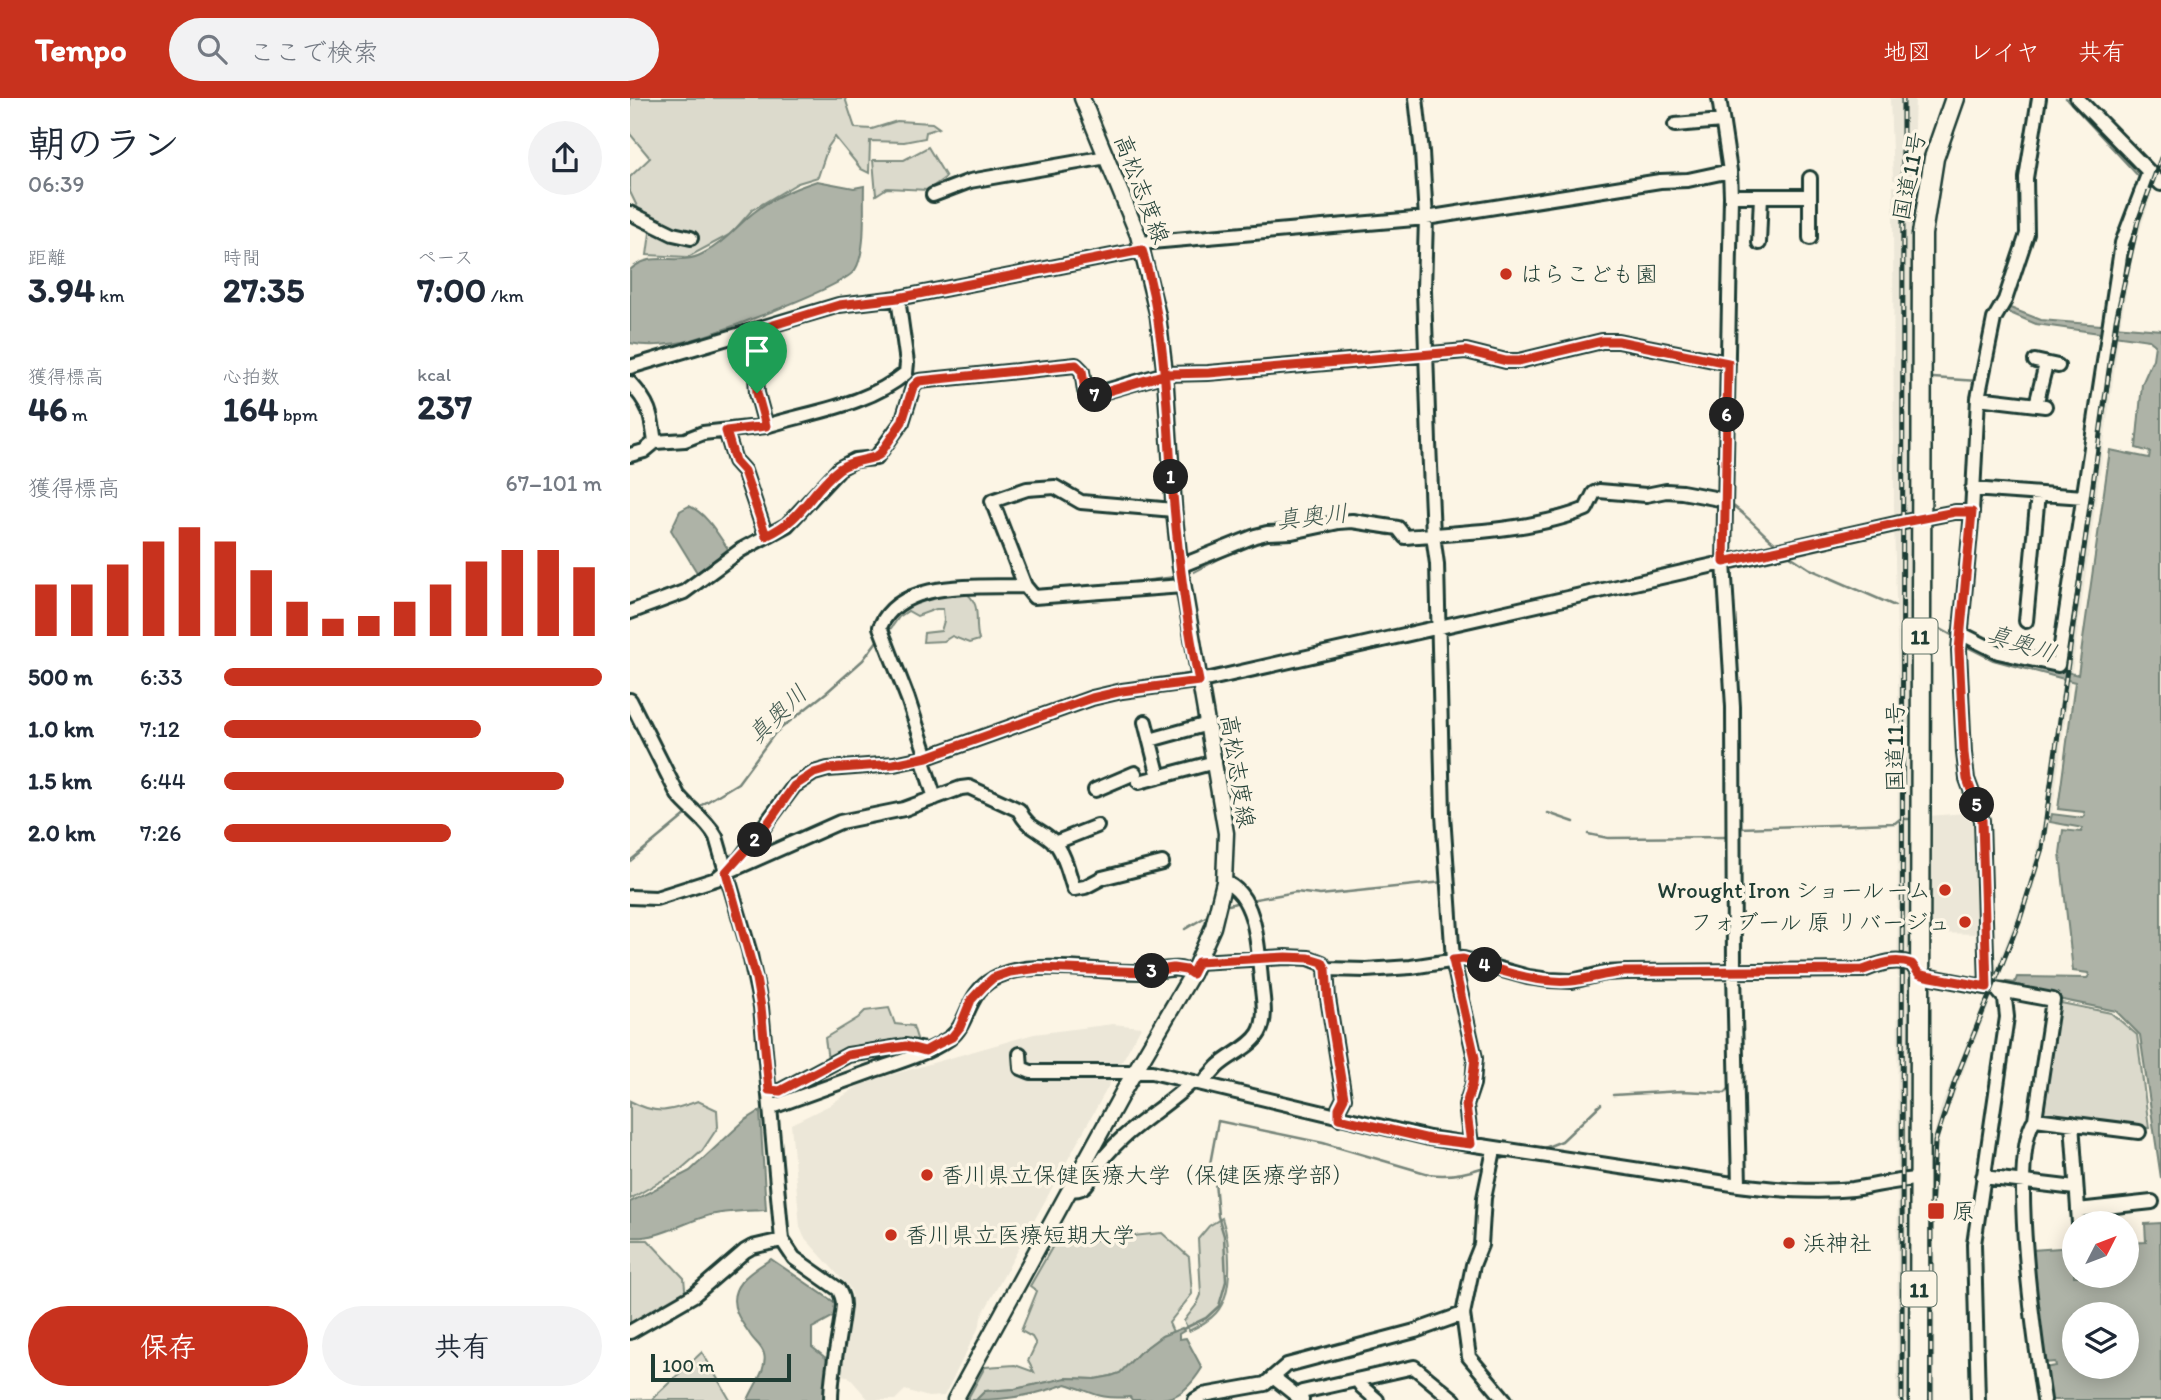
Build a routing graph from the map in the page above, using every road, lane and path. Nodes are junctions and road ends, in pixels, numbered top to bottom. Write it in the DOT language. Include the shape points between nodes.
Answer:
graph roads {
  1 [pos="1083,98"];
  2 [pos="1416,98"];
  3 [pos="1718,98"];
  4 [pos="1955,98"];
  5 [pos="2039,98"];
  6 [pos="2080,99"];
  7 [pos="1722,121"];
  8 [pos="1675,125"];
  9 [pos="1107,157"];
  10 [pos="1730,171"];
  11 [pos="2148,172"];
  12 [pos="1810,178"];
  13 [pos="2161,183"];
  14 [pos="933,195"];
  15 [pos="1731,196"];
  16 [pos="1810,196"];
  17 [pos="1761,197"];
  18 [pos="630,213"];
  19 [pos="1426,218"];
  20 [pos="691,238"];
  21 [pos="1810,238"];
  22 [pos="1759,243"];
  23 [pos="1141,247"];
  24 [pos="898,298"];
  25 [pos="747,333"];
  26 [pos="1427,353"];
  27 [pos="1728,363"];
  28 [pos="2046,364"];
  29 [pos="630,367"];
  30 [pos="1166,374"];
  31 [pos="630,383"];
  32 [pos="1979,398"];
  33 [pos="766,426"];
  34 [pos="726,431"];
  35 [pos="655,442"];
  36 [pos="630,455"];
  37 [pos="1972,489"];
  38 [pos="2038,494"];
  39 [pos="2084,497"];
  40 [pos="1725,500"];
  41 [pos="1174,510"];
  42 [pos="1972,512"];
  43 [pos="1921,520"];
  44 [pos="1433,535"];
  45 [pos="766,536"];
  46 [pos="1724,562"];
  47 [pos="1180,566"];
  48 [pos="1025,586"];
  49 [pos="1183,586"];
  50 [pos="630,612"];
  51 [pos="2026,621"];
  52 [pos="1439,625"];
  53 [pos="1960,633"];
  54 [pos="1199,681"];
  55 [pos="630,700"];
  56 [pos="1145,722"];
  57 [pos="1208,724"];
  58 [pos="1150,740"];
  59 [pos="924,757"];
  60 [pos="1215,761"];
  61 [pos="1159,777"];
  62 [pos="1096,790"];
  63 [pos="935,798"];
  64 [pos="1097,826"];
  65 [pos="1054,843"];
  66 [pos="1162,863"];
  67 [pos="726,872"];
  68 [pos="1224,882"];
  69 [pos="630,897"];
  70 [pos="1259,958"];
  71 [pos="1453,960"];
  72 [pos="1195,968"];
  73 [pos="1326,969"];
  74 [pos="1734,972"];
  75 [pos="1919,974"];
  76 [pos="1993,989"];
  77 [pos="925,1051"];
  78 [pos="1020,1054"];
  79 [pos="1135,1071"];
  80 [pos="1198,1083"];
  81 [pos="769,1090"];
  82 [pos="772,1107"];
  83 [pos="1339,1118"];
  84 [pos="2035,1119"];
  85 [pos="2072,1123"];
  86 [pos="2139,1132"];
  87 [pos="1471,1144"];
  88 [pos="1494,1150"];
  89 [pos="1983,1177"];
  90 [pos="1918,1179"];
  91 [pos="2023,1181"];
  92 [pos="1739,1185"];
  93 [pos="2075,1188"];
  94 [pos="1070,1189"];
  95 [pos="2152,1202"];
  96 [pos="2078,1210"];
  97 [pos="782,1240"];
  98 [pos="1463,1314"];
  99 [pos="630,1332"];
  100 [pos="1273,1377"];
  101 [pos="1357,1380"];
  102 [pos="1223,1397"];
  103 [pos="1300,1399"];
  104 [pos="831,1400"];
  105 [pos="955,1400"];
  106 [pos="1195,1400"];
  107 [pos="1377,1400"];
  108 [pos="1454,1400"];
  109 [pos="1505,1400"];
  110 [pos="1919,1400"];
  111 [pos="1978,1400"];
  112 [pos="2044,1400"];
  1 -- 9 [label="main road, 高松志度線"];
  2 -- 19 [label="street"];
  3 -- 7 [label="street"];
  4 -- 43 [label="highway, 国道11号 / 11" via="1934,158 1922,234"];
  5 -- 32 [label="street" via="2026,178 2027,234 1994,319"];
  6 -- 11 [label="street"];
  7 -- 8 [label="street"];
  7 -- 10 [label="street"];
  9 -- 14 [label="street" via="970,181"];
  9 -- 23 [label="main road, 高松志度線"];
  10 -- 15 [label="street"];
  10 -- 19 [label="street"];
  11 -- 13 [label="street"];
  11 -- 39 [label="street" via="2122,243"];
  12 -- 16 [label="street"];
  15 -- 17 [label="street"];
  15 -- 27 [label="street"];
  16 -- 17 [label="street"];
  16 -- 21 [label="street"];
  17 -- 22 [label="street"];
  18 -- 20 [label="street"];
  19 -- 23 [label="street"];
  19 -- 26 [label="street"];
  23 -- 24 [label="street"];
  23 -- 30 [label="main road, 高松志度線"];
  24 -- 25 [label="street" via="839,305"];
  24 -- 33 [label="street" via="906,373 850,404"];
  25 -- 29 [label="street"];
  25 -- 33 [label="street"];
  26 -- 27 [label="street" via="1466,351 1519,361 1618,341"];
  26 -- 30 [label="street"];
  26 -- 44 [label="street"];
  27 -- 40 [label="street"];
  28 -- 32 [label="street" via="2040,405"];
  30 -- 41 [label="main road, 高松志度線"];
  30 -- 45 [label="street" via="1092,396 1085,391 1082,371 1076,365 919,381 902,422 880,454 840,468 795,518"];
  31 -- 35 [label="street" via="645,398"];
  32 -- 37 [label="street"];
  33 -- 34 [label="street"];
  34 -- 35 [label="street"];
  34 -- 45 [label="street"];
  35 -- 36 [label="street"];
  37 -- 38 [label="street"];
  37 -- 42 [label="street"];
  38 -- 39 [label="street"];
  38 -- 51 [label="street"];
  39 -- 53 [label="street" via="2058,665 1998,652"];
  40 -- 44 [label="street" via="1682,492 1599,491 1586,509 1577,513"];
  40 -- 46 [label="street"];
  41 -- 47 [label="main road, 高松志度線"];
  41 -- 48 [label="street" via="1082,502 1055,487 1027,489 992,501"];
  42 -- 43 [label="street"];
  42 -- 53 [label="street"];
  43 -- 46 [label="street"];
  43 -- 75 [label="highway, 国道11号 / 11"];
  44 -- 47 [label="street" via="1405,537 1398,528 1339,522 1255,536"];
  44 -- 52 [label="street"];
  45 -- 50 [label="street" via="684,592"];
  46 -- 52 [label="street"];
  46 -- 74 [label="street" via="1734,707"];
  47 -- 49 [label="main road, 高松志度線"];
  48 -- 49 [label="street" via="1034,597"];
  48 -- 59 [label="street" via="934,589 904,599 884,618 880,627"];
  49 -- 54 [label="main road, 高松志度線"];
  52 -- 54 [label="street"];
  52 -- 71 [label="street" via="1443,816"];
  53 -- 76 [label="street" via="1964,753 1967,779 1982,820"];
  54 -- 57 [label="main road, 高松志度線"];
  54 -- 59 [label="street" via="1092,698"];
  55 -- 67 [label="street" via="678,795 711,826"];
  56 -- 58 [label="street"];
  57 -- 58 [label="street"];
  57 -- 60 [label="main road, 高松志度線"];
  58 -- 61 [label="street"];
  59 -- 63 [label="street"];
  59 -- 67 [label="street" via="828,769 802,780"];
  60 -- 61 [label="street"];
  60 -- 68 [label="main road, 高松志度線" via="1226,833"];
  61 -- 62 [label="street"];
  63 -- 65 [label="street" via="961,788 977,789 1019,810 1031,828"];
  63 -- 67 [label="street" via="840,822"];
  64 -- 65 [label="street"];
  65 -- 66 [label="street" via="1074,889"];
  67 -- 69 [label="street" via="667,896"];
  67 -- 81 [label="street" via="756,979"];
  68 -- 70 [label="street" via="1233,885 1243,898 1258,940"];
  68 -- 72 [label="main road, 高松志度線" via="1217,914"];
  70 -- 72 [label="street"];
  70 -- 73 [label="street" via="1316,959"];
  70 -- 80 [label="street" via="1264,1013 1259,1033"];
  71 -- 73 [label="street" via="1411,967"];
  71 -- 74 [label="street" via="1549,981 1625,972"];
  71 -- 87 [label="street" via="1475,1058 1466,1105"];
  72 -- 77 [label="street" via="1010,972 993,978 971,1000 952,1037"];
  72 -- 79 [label="main road, 高松志度線"];
  73 -- 83 [label="street" via="1344,1098"];
  74 -- 75 [label="street" via="1863,970 1893,961 1912,964"];
  74 -- 92 [label="street"];
  75 -- 76 [label="street"];
  75 -- 90 [label="highway, 国道11号 / 11"];
  76 -- 84 [label="street" via="2053,1000"];
  76 -- 89 [label="street" via="2005,999 2007,1017"];
  77 -- 81 [label="street" via="906,1046 848,1055 780,1091"];
  77 -- 82 [label="street"];
  78 -- 79 [label="street" via="1021,1068 1031,1072"];
  79 -- 80 [label="street"];
  79 -- 94 [label="main road, 高松志度線"];
  80 -- 83 [label="street"];
  80 -- 94 [label="street" via="1122,1138 1084,1188"];
  81 -- 82 [label="street"];
  82 -- 97 [label="street"];
  83 -- 87 [label="street"];
  84 -- 85 [label="street"];
  84 -- 91 [label="street" via="2029,1126"];
  85 -- 86 [label="street"];
  85 -- 93 [label="street"];
  87 -- 88 [label="street"];
  88 -- 92 [label="street"];
  88 -- 98 [label="street" via="1483,1198 1480,1245"];
  89 -- 91 [label="street"];
  89 -- 111 [label="street" via="1974,1244"];
  90 -- 92 [label="street" via="1822,1191"];
  90 -- 110 [label="highway, 国道11号 / 11"];
  91 -- 93 [label="street"];
  91 -- 112 [label="street"];
  93 -- 96 [label="street"];
  94 -- 105 [label="main road, 高松志度線"];
  95 -- 96 [label="street"];
  97 -- 99 [label="street" via="752,1247 694,1295"];
  97 -- 104 [label="street" via="794,1258 842,1295"];
  98 -- 100 [label="street" via="1287,1365"];
  98 -- 109 [label="street" via="1469,1356"];
  100 -- 102 [label="street" via="1265,1384"];
  100 -- 103 [label="street"];
  101 -- 103 [label="street" via="1302,1392"];
  101 -- 107 [label="street"];
  101 -- 108 [label="street" via="1414,1367"];
  102 -- 106 [label="street" via="1203,1395"];
}
